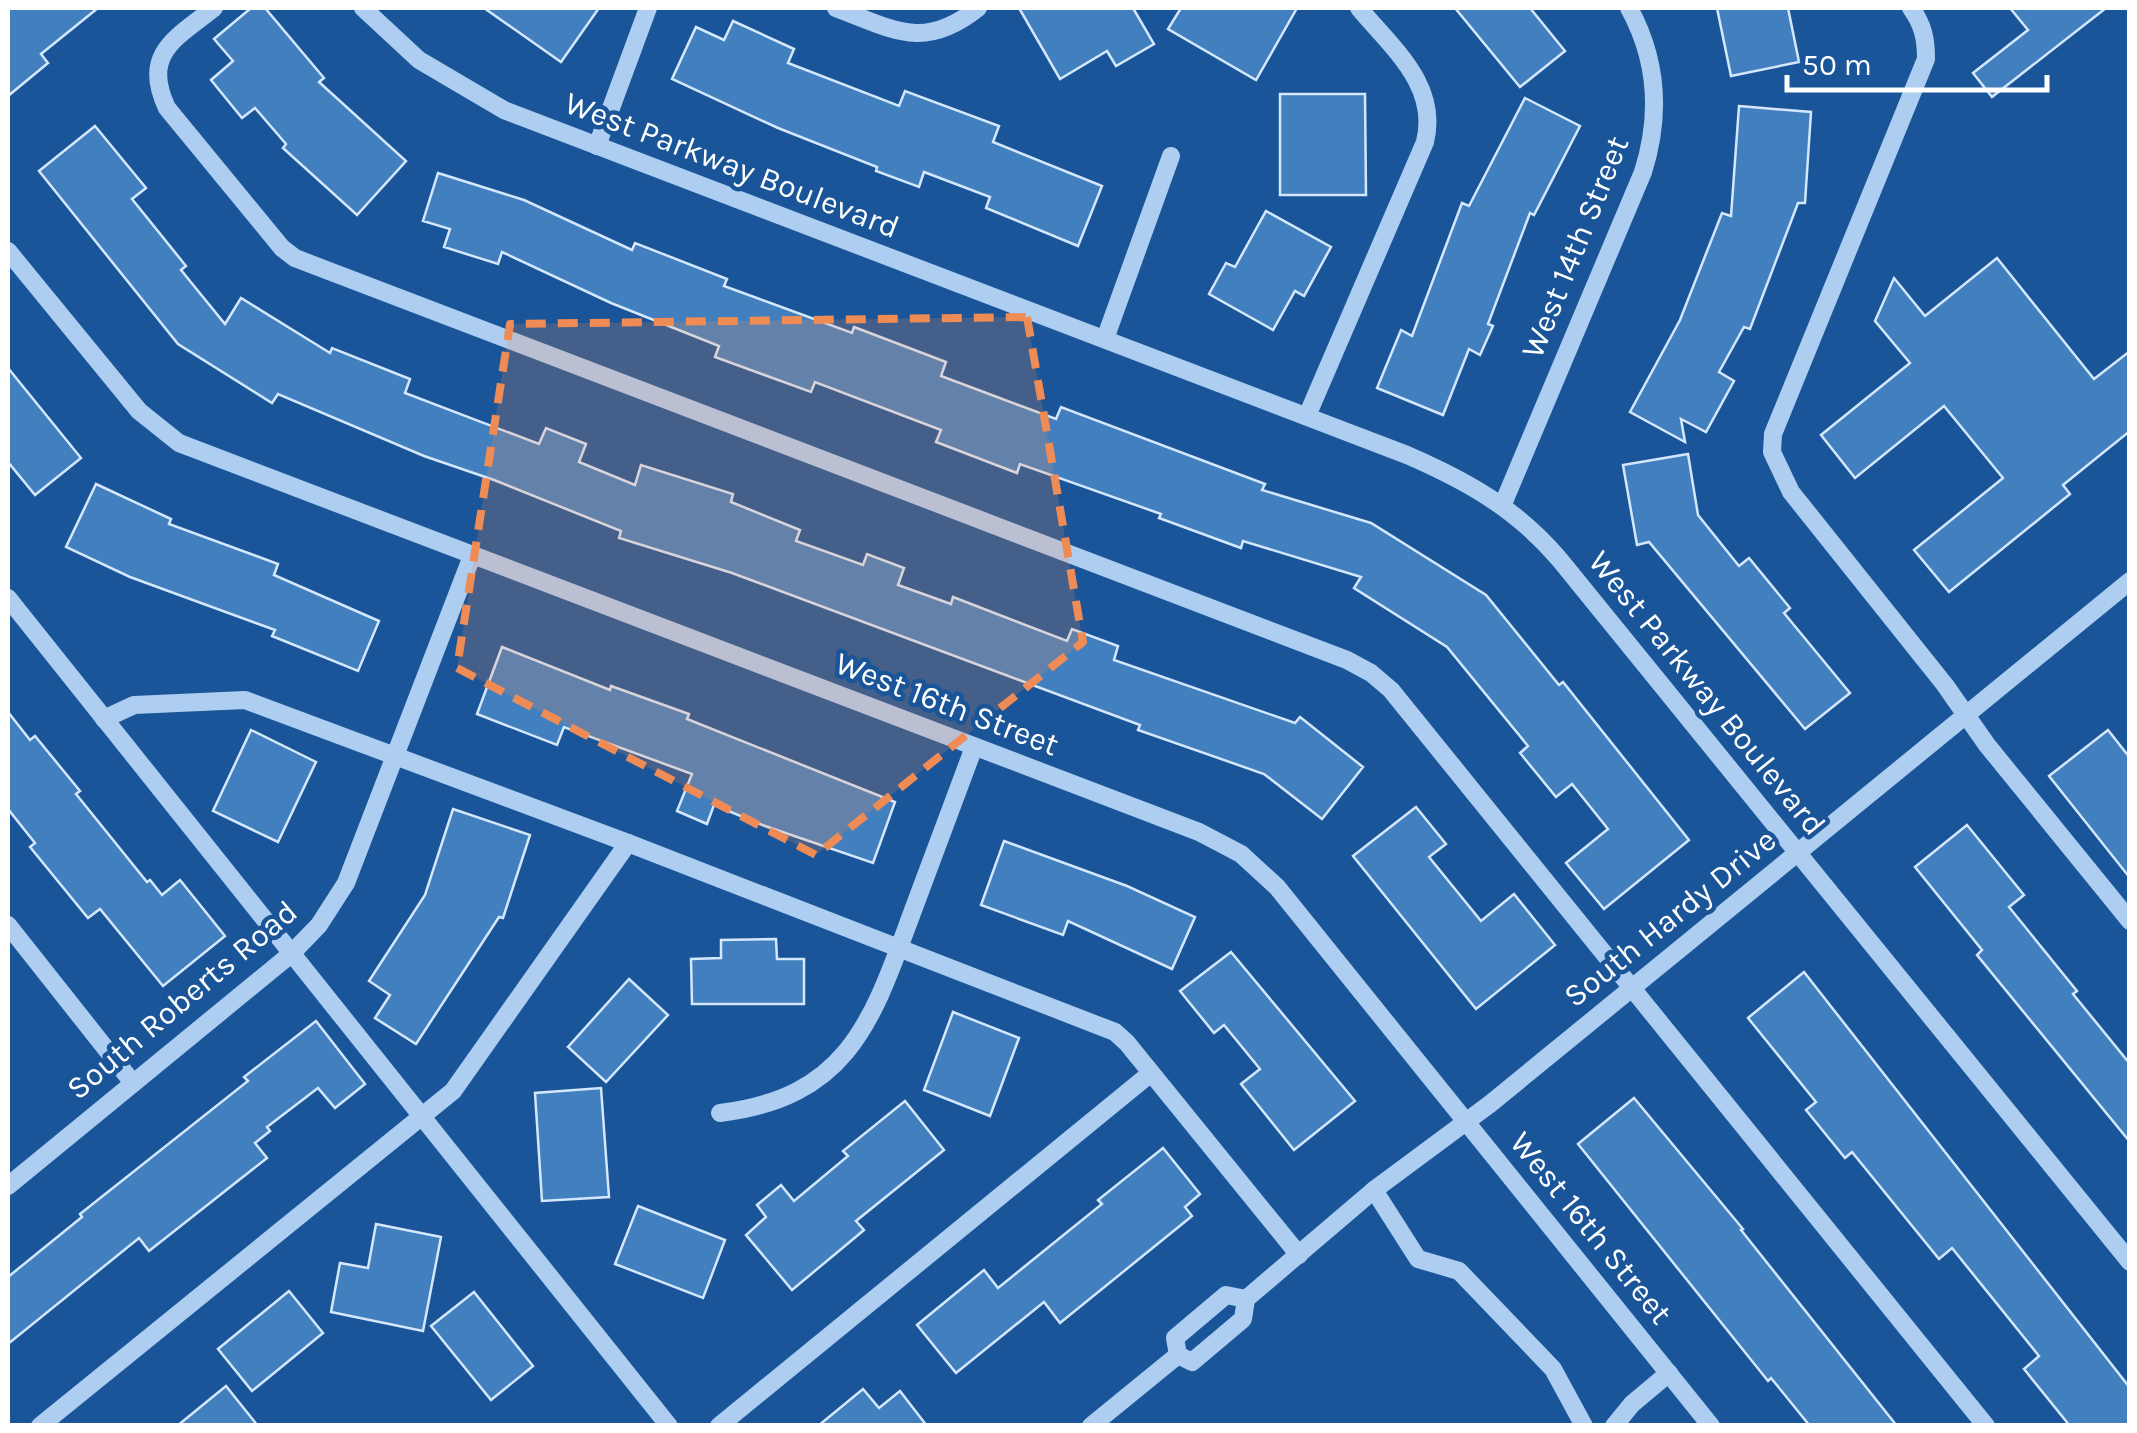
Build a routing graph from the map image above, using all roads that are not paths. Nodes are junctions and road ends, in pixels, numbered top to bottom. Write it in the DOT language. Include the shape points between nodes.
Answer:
graph roads {
  1 [pos="214,8"];
  2 [pos="362,8"];
  3 [pos="648,8"];
  4 [pos="836,8"];
  5 [pos="978,8"];
  6 [pos="1360,8"];
  7 [pos="1629,8"];
  8 [pos="1911,8"];
  9 [pos="596,146"];
  10 [pos="1171,156"];
  11 [pos="8,251"];
  12 [pos="1104,338"];
  13 [pos="1307,416"];
  14 [pos="1502,504"];
  15 [pos="472,556"];
  16 [pos="2130,581"];
  17 [pos="8,598"];
  18 [pos="1966,715"];
  19 [pos="104,720"];
  20 [pos="974,747"];
  21 [pos="395,754"];
  22 [pos="628,843"];
  23 [pos="1798,852"];
  24 [pos="2130,921"];
  25 [pos="8,925"];
  26 [pos="899,948"];
  27 [pos="291,954"];
  28 [pos="1633,987"];
  29 [pos="1152,1073"];
  30 [pos="134,1083"];
  31 [pos="720,1113"];
  32 [pos="421,1116"];
  33 [pos="1466,1121"];
  34 [pos="8,1186"];
  35 [pos="1374,1190"];
  36 [pos="1299,1255"];
  37 [pos="2130,1262"];
  38 [pos="1246,1299"];
  39 [pos="1178,1355"];
  40 [pos="1669,1373"];
  41 [pos="40,1426"];
  42 [pos="669,1426"];
  43 [pos="719,1426"];
  44 [pos="1091,1426"];
  45 [pos="1584,1426"];
  46 [pos="1614,1426"];
  47 [pos="1712,1426"];
  48 [pos="1986,1426"];
  1 -- 28 [label="street" via="161,55 158,89 166,108 295,258 1359,666 1391,690"];
  2 -- 9 [label="street, West Parkway Boulevard" via="446,79"];
  3 -- 9 [label="street"];
  4 -- 5 [label="street" via="915,35 946,29"];
  6 -- 13 [label="street" via="1414,75 1429,124"];
  7 -- 14 [label="street, West 14th Street" via="1655,86 1651,145"];
  8 -- 18 [label="street" via="1922,24 1926,59 1773,434 1772,452 1790,492"];
  9 -- 12 [label="street, West Parkway Boulevard"];
  10 -- 12 [label="street"];
  11 -- 15 [label="street, West 16th Street" via="139,411 168,435 202,454"];
  12 -- 13 [label="street, West Parkway Boulevard"];
  13 -- 14 [label="street, West Parkway Boulevard" via="1407,454"];
  14 -- 23 [label="street, West Parkway Boulevard" via="1552,551"];
  15 -- 20 [label="street, West 16th Street"];
  15 -- 21 [label="street, South Roberts Road"];
  16 -- 18 [label="street, South Hardy Drive"];
  17 -- 19 [label="street"];
  18 -- 23 [label="street, South Hardy Drive"];
  18 -- 24 [label="street"];
  19 -- 21 [label="street" via="134,705 245,700"];
  19 -- 27 [label="street"];
  20 -- 26 [label="street"];
  20 -- 33 [label="street, West 16th Street" via="1241,854 1277,888"];
  21 -- 22 [label="street"];
  21 -- 27 [label="street, South Roberts Road" via="346,882"];
  22 -- 26 [label="street"];
  22 -- 32 [label="street" via="453,1092"];
  23 -- 28 [label="street, South Hardy Drive"];
  23 -- 37 [label="street, West Parkway Boulevard"];
  25 -- 30 [label="street"];
  26 -- 29 [label="street" via="1102,1025"];
  26 -- 31 [label="street" via="865,1028 828,1070 780,1101"];
  27 -- 30 [label="street, South Roberts Road"];
  27 -- 32 [label="street"];
  28 -- 33 [label="street, South Hardy Drive"];
  28 -- 48 [label="street"];
  29 -- 36 [label="street"];
  29 -- 43 [label="street"];
  30 -- 34 [label="street, South Roberts Road"];
  32 -- 41 [label="street"];
  32 -- 42 [label="street"];
  33 -- 35 [label="street, South Hardy Drive"];
  33 -- 40 [label="street, West 16th Street"];
  35 -- 36 [label="street, South Hardy Drive"];
  35 -- 45 [label="street" via="1418,1259 1459,1272 1553,1369"];
  36 -- 38 [label="street, South Hardy Drive"];
  38 -- 39 [label="street, South Hardy Drive" via="1243,1319 1192,1362"];
  38 -- 39 [label="street, South Hardy Drive" via="1226,1295 1175,1338"];
  39 -- 44 [label="street, South Hardy Drive"];
  40 -- 46 [label="street"];
  40 -- 47 [label="street, West 16th Street"];
}
